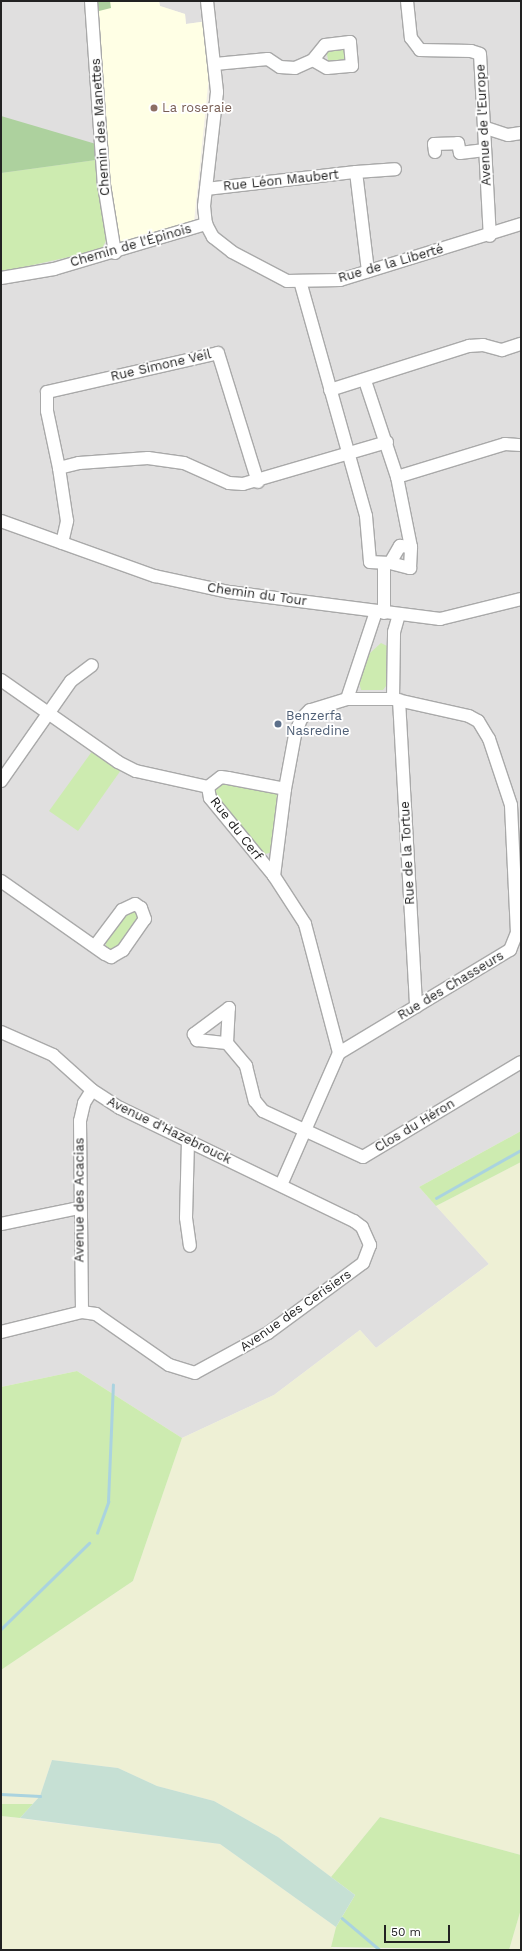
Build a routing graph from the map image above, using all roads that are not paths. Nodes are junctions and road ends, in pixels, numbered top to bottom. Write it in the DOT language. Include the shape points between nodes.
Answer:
graph roads {
  1 [pos="90,1"];
  2 [pos="208,1"];
  3 [pos="407,1"];
  4 [pos="313,60"];
  5 [pos="215,64"];
  6 [pos="486,128"];
  7 [pos="521,133"];
  8 [pos="486,150"];
  9 [pos="435,152"];
  10 [pos="395,169"];
  11 [pos="356,172"];
  12 [pos="206,189"];
  13 [pos="206,224"];
  14 [pos="521,224"];
  15 [pos="490,236"];
  16 [pos="114,253"];
  17 [pos="368,271"];
  18 [pos="1,278"];
  19 [pos="300,281"];
  20 [pos="521,344"];
  21 [pos="365,382"];
  22 [pos="330,390"];
  23 [pos="387,442"];
  24 [pos="521,445"];
  25 [pos="348,455"];
  26 [pos="59,468"];
  27 [pos="397,478"];
  28 [pos="258,482"];
  29 [pos="1,521"];
  30 [pos="62,543"];
  31 [pos="411,547"];
  32 [pos="387,563"];
  33 [pos="521,599"];
  34 [pos="380,613"];
  35 [pos="399,616"];
  36 [pos="92,665"];
  37 [pos="1,680"];
  38 [pos="347,699"];
  39 [pos="396,699"];
  40 [pos="48,714"];
  41 [pos="1,781"];
  42 [pos="208,787"];
  43 [pos="285,789"];
  44 [pos="274,876"];
  45 [pos="1,880"];
  46 [pos="95,946"];
  47 [pos="416,1007"];
  48 [pos="1,1032"];
  49 [pos="227,1043"];
  50 [pos="339,1053"];
  51 [pos="521,1062"];
  52 [pos="92,1090"];
  53 [pos="306,1131"];
  54 [pos="188,1141"];
  55 [pos="281,1185"];
  56 [pos="79,1208"];
  57 [pos="1,1224"];
  58 [pos="190,1246"];
  59 [pos="82,1312"];
  60 [pos="1,1332"];
  1 -- 16 [label="street, Chemin des Manettes" via="104,186"];
  2 -- 5 [label="street, Chemin de l'Épinois"];
  3 -- 6 [label="street, Avenue de l'Europe" via="411,38 420,50 471,51 480,54"];
  4 -- 5 [label="street" via="295,68 280,67 268,59"];
  5 -- 12 [label="street, Chemin de l'Épinois" via="217,92"];
  6 -- 7 [label="street" via="508,135"];
  6 -- 8 [label="street, Avenue de l'Europe"];
  8 -- 9 [label="street" via="460,153 458,143 434,144"];
  8 -- 15 [label="street, Avenue de l'Europe"];
  10 -- 11 [label="street, Rue Léon Maubert"];
  11 -- 12 [label="street, Rue Léon Maubert"];
  11 -- 17 [label="street, Rue Léon Maubert"];
  12 -- 13 [label="street, Chemin de l'Épinois"];
  13 -- 16 [label="street, Chemin de l'Épinois"];
  13 -- 19 [label="street, Rue de la Liberté" via="213,237 232,252 287,281"];
  14 -- 15 [label="street, Rue de la Liberté"];
  15 -- 17 [label="street, Rue de la Liberté"];
  16 -- 18 [label="street, Chemin de l'Épinois"];
  17 -- 19 [label="street, Rue de la Liberté" via="340,280"];
  19 -- 22 [label="street"];
  20 -- 21 [label="street" via="502,350 483,345 469,346 395,367"];
  21 -- 22 [label="street"];
  21 -- 23 [label="street"];
  22 -- 25 [label="street"];
  23 -- 25 [label="street"];
  23 -- 27 [label="street"];
  24 -- 27 [label="street" via="505,444"];
  25 -- 28 [label="street"];
  25 -- 32 [label="street" via="366,516 370,562"];
  26 -- 28 [label="street" via="78,463 148,458 184,463 229,483"];
  26 -- 28 [label="street, Rue Simone Veil" via="47,411 47,392 218,353"];
  26 -- 30 [label="street" via="67,521"];
  27 -- 31 [label="street"];
  29 -- 30 [label="street, Chemin du Tour"];
  30 -- 34 [label="street, Chemin du Tour" via="188,584"];
  31 -- 32 [label="street" via="400,546"];
  31 -- 32 [label="street" via="410,568"];
  32 -- 34 [label="street"];
  33 -- 35 [label="street, Chemin du Tour" via="464,616 440,619"];
  34 -- 35 [label="street, Chemin du Tour"];
  34 -- 38 [label="street"];
  35 -- 39 [label="street, Rue de la Tortue" via="394,632"];
  36 -- 40 [label="street" via="71,681"];
  37 -- 40 [label="street"];
  38 -- 39 [label="street, Rue des Chasseurs"];
  38 -- 43 [label="street, Rue du Cerf" via="310,710 301,719"];
  39 -- 47 [label="street, Rue de la Tortue"];
  39 -- 47 [label="street, Rue des Chasseurs" via="469,716 485,728 511,805 515,943 510,950"];
  40 -- 41 [label="street"];
  40 -- 42 [label="street" via="136,771"];
  42 -- 43 [label="street, Rue du Cerf" via="216,780 228,778"];
  42 -- 44 [label="street, Rue du Cerf" via="210,798"];
  43 -- 44 [label="street, Rue du Cerf"];
  44 -- 50 [label="street, Rue du Cerf" via="296,908 311,941"];
  45 -- 46 [label="street"];
  46 -- 46 [label="street" via="111,957 117,956 145,919 141,908 128,905"];
  47 -- 50 [label="street, Rue des Chasseurs"];
  48 -- 52 [label="street, Avenue d'Hazebrouck" via="53,1056"];
  49 -- 53 [label="street" via="246,1066 258,1107"];
  50 -- 53 [label="street"];
  51 -- 53 [label="street, Clos du Héron" via="363,1157"];
  52 -- 54 [label="street, Avenue d'Hazebrouck"];
  52 -- 56 [label="street, Avenue des Acacias" via="80,1121"];
  53 -- 55 [label="street"];
  54 -- 55 [label="street, Avenue d'Hazebrouck"];
  54 -- 58 [label="street" via="186,1218"];
  55 -- 59 [label="street, Avenue des Cerisiers" via="362,1228 370,1245 368,1255 352,1271 250,1346 204,1369 186,1372 169,1365 96,1314"];
  56 -- 57 [label="street"];
  56 -- 59 [label="street, Avenue des Acacias"];
  59 -- 60 [label="street, Avenue des Cerisiers"];
}
